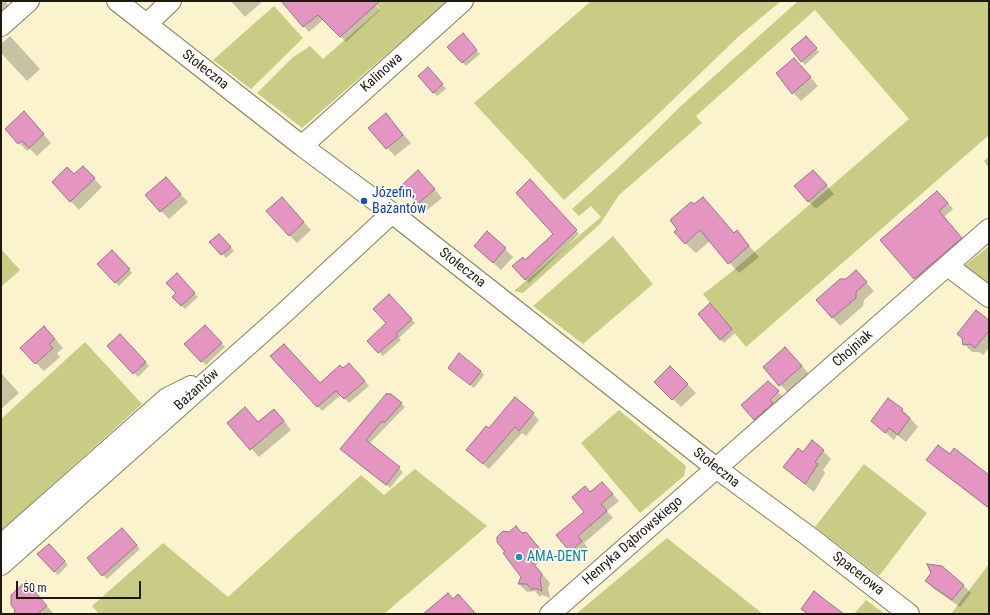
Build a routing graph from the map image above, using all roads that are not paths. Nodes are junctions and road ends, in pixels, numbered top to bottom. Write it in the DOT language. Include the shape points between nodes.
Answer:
graph roads {
  1 [pos="29,1"];
  2 [pos="117,1"];
  3 [pos="171,1"];
  4 [pos="463,1"];
  5 [pos="147,24"];
  6 [pos="1,26"];
  7 [pos="302,146"];
  8 [pos="387,209"];
  9 [pos="989,230"];
  10 [pos="948,266"];
  11 [pos="989,297"];
  12 [pos="716,468"];
  13 [pos="807,534"];
  14 [pos="1,545"];
  15 [pos="1,565"];
  16 [pos="550,614"];
  17 [pos="909,614"];
  1 -- 6 [label="street"];
  2 -- 5 [label="street, Stołeczna"];
  3 -- 5 [label="street"];
  4 -- 7 [label="street, Kalinowa"];
  5 -- 7 [label="street, Stołeczna"];
  7 -- 8 [label="street, Stołeczna"];
  8 -- 12 [label="street, Stołeczna"];
  8 -- 14 [label="street" via="258,320 191,386 168,398"];
  8 -- 15 [label="street, Bażantów" via="283,314"];
  9 -- 10 [label="street, Chojniak"];
  10 -- 11 [label="street"];
  10 -- 12 [label="street, Chojniak"];
  12 -- 13 [label="street, Stołeczna"];
  12 -- 16 [label="street, Henryka Dąbrowskiego"];
  13 -- 17 [label="street, Spacerowa"];
}
